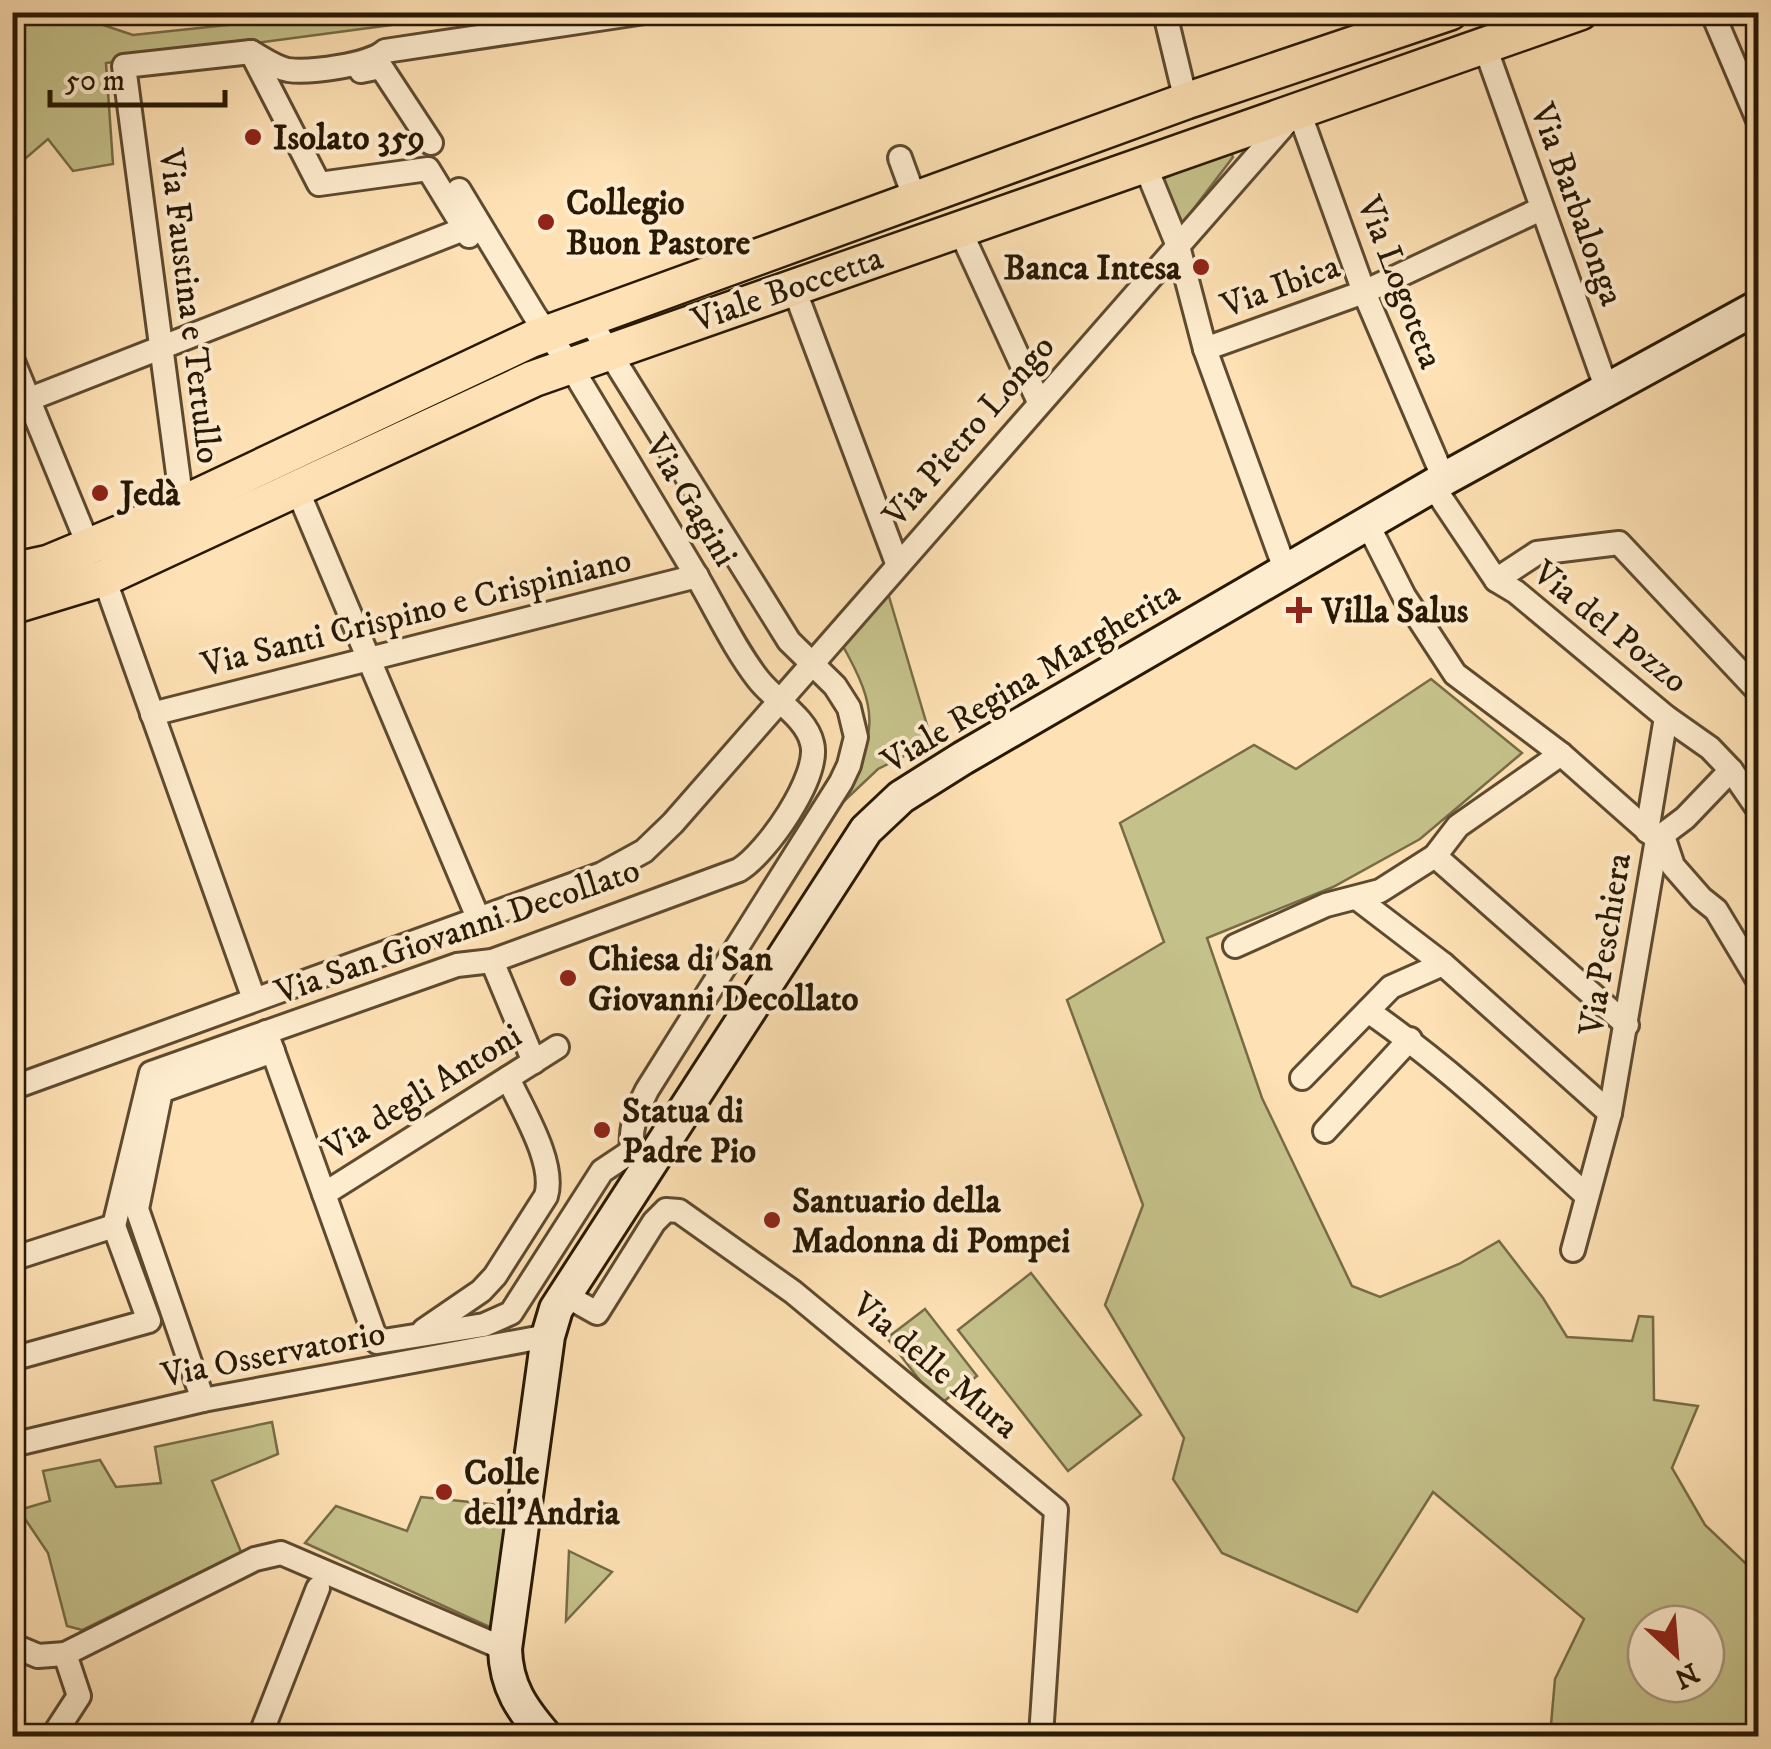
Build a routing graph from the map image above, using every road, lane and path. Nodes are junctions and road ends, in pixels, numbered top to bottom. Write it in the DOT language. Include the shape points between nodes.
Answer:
graph roads {
  1 [pos="645,12"];
  2 [pos="1450,12"];
  3 [pos="1580,12"];
  4 [pos="1712,12"];
  5 [pos="1167,22"];
  6 [pos="1484,44"];
  7 [pos="250,52"];
  8 [pos="357,63"];
  9 [pos="1186,102"];
  10 [pos="1298,109"];
  11 [pos="1758,120"];
  12 [pos="431,144"];
  13 [pos="900,158"];
  14 [pos="1144,163"];
  15 [pos="460,190"];
  16 [pos="916,202"];
  17 [pos="1541,209"];
  18 [pos="959,228"];
  19 [pos="464,229"];
  20 [pos="1178,246"];
  21 [pos="793,286"];
  22 [pos="1364,292"];
  23 [pos="1758,307"];
  24 [pos="588,318"];
  25 [pos="540,336"];
  26 [pos="161,346"];
  27 [pos="1205,349"];
  28 [pos="607,352"];
  29 [pos="12,359"];
  30 [pos="561,368"];
  31 [pos="1606,387"];
  32 [pos="1039,402"];
  33 [pos="21,403"];
  34 [pos="1439,482"];
  35 [pos="297,489"];
  36 [pos="182,504"];
  37 [pos="1367,523"];
  38 [pos="96,563"];
  39 [pos="897,563"];
  40 [pos="1285,569"];
  41 [pos="12,571"];
  42 [pos="696,576"];
  43 [pos="1496,580"];
  44 [pos="12,606"];
  45 [pos="368,659"];
  46 [pos="811,662"];
  47 [pos="1758,690"];
  48 [pos="778,701"];
  49 [pos="152,714"];
  50 [pos="1666,716"];
  51 [pos="1561,754"];
  52 [pos="1732,770"];
  53 [pos="1758,808"];
  54 [pos="1655,836"];
  55 [pos="1436,856"];
  56 [pos="1358,899"];
  57 [pos="478,920"];
  58 [pos="1235,946"];
  59 [pos="492,960"];
  60 [pos="1443,964"];
  61 [pos="1758,980"];
  62 [pos="254,999"];
  63 [pos="1368,1010"];
  64 [pos="1627,1025"];
  65 [pos="1410,1040"];
  66 [pos="270,1042"];
  67 [pos="557,1048"];
  68 [pos="534,1062"];
  69 [pos="508,1078"];
  70 [pos="1302,1078"];
  71 [pos="12,1088"];
  72 [pos="1610,1113"];
  73 [pos="1325,1131"];
  74 [pos="641,1158"];
  75 [pos="324,1194"];
  76 [pos="1586,1194"];
  77 [pos="114,1226"];
  78 [pos="1573,1250"];
  79 [pos="12,1260"];
  80 [pos="565,1294"];
  81 [pos="417,1334"];
  82 [pos="548,1336"];
  83 [pos="12,1359"];
  84 [pos="204,1400"];
  85 [pos="12,1445"];
  86 [pos="318,1588"];
  87 [pos="12,1646"];
  88 [pos="505,1650"];
  89 [pos="65,1654"];
  90 [pos="54,1736"];
  91 [pos="260,1736"];
  92 [pos="546,1736"];
  93 [pos="1040,1736"];
  1 -- 8 [label="street" via="385,51"];
  2 -- 9 [label="main road, Viale Boccetta"];
  3 -- 6 [label="main road, Viale Boccetta"];
  4 -- 11 [label="street"];
  5 -- 9 [label="street"];
  6 -- 10 [label="main road, Viale Boccetta"];
  6 -- 17 [label="street, Via Barbalonga"];
  7 -- 8 [label="street" via="284,70"];
  7 -- 19 [label="street" via="320,184 428,169"];
  7 -- 26 [label="street, Via Faustina e Tertullo" via="124,66"];
  8 -- 12 [label="street" via="361,71 381,68"];
  9 -- 16 [label="main road, Viale Boccetta"];
  10 -- 14 [label="main road, Viale Boccetta"];
  10 -- 20 [label="street, Via Pietro Longo"];
  10 -- 22 [label="street, Via Logoteta"];
  13 -- 16 [label="street"];
  14 -- 18 [label="main road, Viale Boccetta"];
  14 -- 20 [label="street"];
  15 -- 25 [label="street"];
  16 -- 24 [label="main road, Viale Boccetta"];
  17 -- 22 [label="street, Via Ibica"];
  17 -- 31 [label="street, Via Barbalonga"];
  18 -- 21 [label="main road, Viale Boccetta"];
  18 -- 32 [label="street"];
  19 -- 25 [label="street"];
  19 -- 26 [label="street"];
  20 -- 27 [label="street"];
  20 -- 32 [label="street, Via Pietro Longo"];
  21 -- 28 [label="main road, Viale Boccetta"];
  21 -- 39 [label="street"];
  22 -- 27 [label="street, Via Ibica"];
  22 -- 34 [label="street, Via Logoteta"];
  23 -- 31 [label="main road, Viale Regina Margherita"];
  24 -- 25 [label="main road, Viale Boccetta"];
  24 -- 28 [label="street, Via Gagini"];
  25 -- 30 [label="street, Via Gagini"];
  25 -- 36 [label="main road, Viale Boccetta"];
  26 -- 33 [label="street"];
  26 -- 36 [label="street, Via Faustina e Tertullo"];
  27 -- 40 [label="street"];
  28 -- 30 [label="main road, Viale Boccetta"];
  28 -- 46 [label="street, Via Gagini" via="789,642"];
  29 -- 33 [label="street"];
  30 -- 35 [label="main road, Viale Boccetta"];
  30 -- 42 [label="street, Via Gagini"];
  31 -- 34 [label="main road, Viale Regina Margherita"];
  32 -- 39 [label="street, Via Pietro Longo"];
  33 -- 38 [label="street"];
  34 -- 37 [label="main road, Viale Regina Margherita"];
  34 -- 43 [label="street, Via del Pozzo"];
  35 -- 38 [label="main road, Viale Boccetta"];
  35 -- 45 [label="street"];
  36 -- 38 [label="main road, Viale Boccetta"];
  37 -- 40 [label="main road, Viale Regina Margherita"];
  37 -- 51 [label="street, Via Peschiera" via="1404,596 1456,674"];
  38 -- 41 [label="main road, Viale Boccetta"];
  38 -- 44 [label="main road, Viale Boccetta" via="44,599"];
  38 -- 49 [label="street"];
  39 -- 46 [label="street, Via Pietro Longo"];
  40 -- 74 [label="main road, Viale Regina Margherita" via="920,784 882,813"];
  42 -- 45 [label="street, Via Santi Crispino e Crispiniano"];
  42 -- 48 [label="street, Via Gagini"];
  43 -- 47 [label="street" via="1537,553 1618,543"];
  43 -- 50 [label="street, Via del Pozzo"];
  45 -- 49 [label="street, Via Santi Crispino e Crispiniano"];
  45 -- 57 [label="street"];
  46 -- 48 [label="street, Via Pietro Longo"];
  46 -- 74 [label="street, Via Gagini" via="853,718 850,765 647,1090 630,1128"];
  48 -- 57 [label="street, Via Pietro Longo" via="644,851 602,874"];
  48 -- 59 [label="street, Via San Giovanni Decollato" via="807,731 813,756 796,799 749,864"];
  49 -- 62 [label="street"];
  50 -- 52 [label="street, Via del Pozzo"];
  50 -- 54 [label="street"];
  51 -- 54 [label="street, Via Peschiera"];
  51 -- 55 [label="street" via="1458,826"];
  52 -- 53 [label="street, Via del Pozzo"];
  52 -- 54 [label="street"];
  54 -- 61 [label="street" via="1673,866 1716,910"];
  54 -- 64 [label="street, Via Peschiera"];
  55 -- 56 [label="street"];
  55 -- 64 [label="street"];
  56 -- 58 [label="street"];
  56 -- 60 [label="street"];
  57 -- 62 [label="street, Via Pietro Longo"];
  59 -- 66 [label="street, Via San Giovanni Decollato" via="456,965"];
  59 -- 68 [label="street"];
  60 -- 63 [label="street" via="1390,987"];
  60 -- 72 [label="street"];
  62 -- 71 [label="street, Via Pietro Longo"];
  63 -- 65 [label="street"];
  63 -- 70 [label="street"];
  64 -- 72 [label="street, Via Peschiera"];
  65 -- 73 [label="street"];
  65 -- 76 [label="street"];
  66 -- 75 [label="street"];
  66 -- 77 [label="street, Via San Giovanni Decollato" via="150,1073"];
  66 -- 84 [label="street" via="161,1092 137,1210"];
  67 -- 68 [label="street, Via degli Antoni"];
  68 -- 69 [label="street, Via degli Antoni"];
  69 -- 75 [label="street, Via degli Antoni"];
  69 -- 81 [label="street" via="546,1164 546,1196 496,1276"];
  72 -- 76 [label="street, Via Peschiera"];
  74 -- 80 [label="main road, Viale Regina Margherita"];
  74 -- 81 [label="street" via="602,1171 511,1314"];
  75 -- 81 [label="street" via="377,1342"];
  76 -- 78 [label="street, Via Peschiera"];
  77 -- 79 [label="street"];
  77 -- 83 [label="street" via="149,1321"];
  80 -- 82 [label="main road, Viale Regina Margherita"];
  80 -- 93 [label="street, Via delle Mura" via="598,1313 654,1222 666,1210 679,1211 793,1292 1056,1510"];
  82 -- 84 [label="street, Via Osservatorio"];
  82 -- 88 [label="main road, Viale Regina Margherita"];
  84 -- 85 [label="street, Via Osservatorio"];
  86 -- 91 [label="street"];
  87 -- 89 [label="street" via="38,1656"];
  88 -- 89 [label="street" via="281,1553 255,1559"];
  88 -- 92 [label="main road, Viale Regina Margherita" via="516,1699"];
  89 -- 90 [label="street" via="79,1696"];
}
